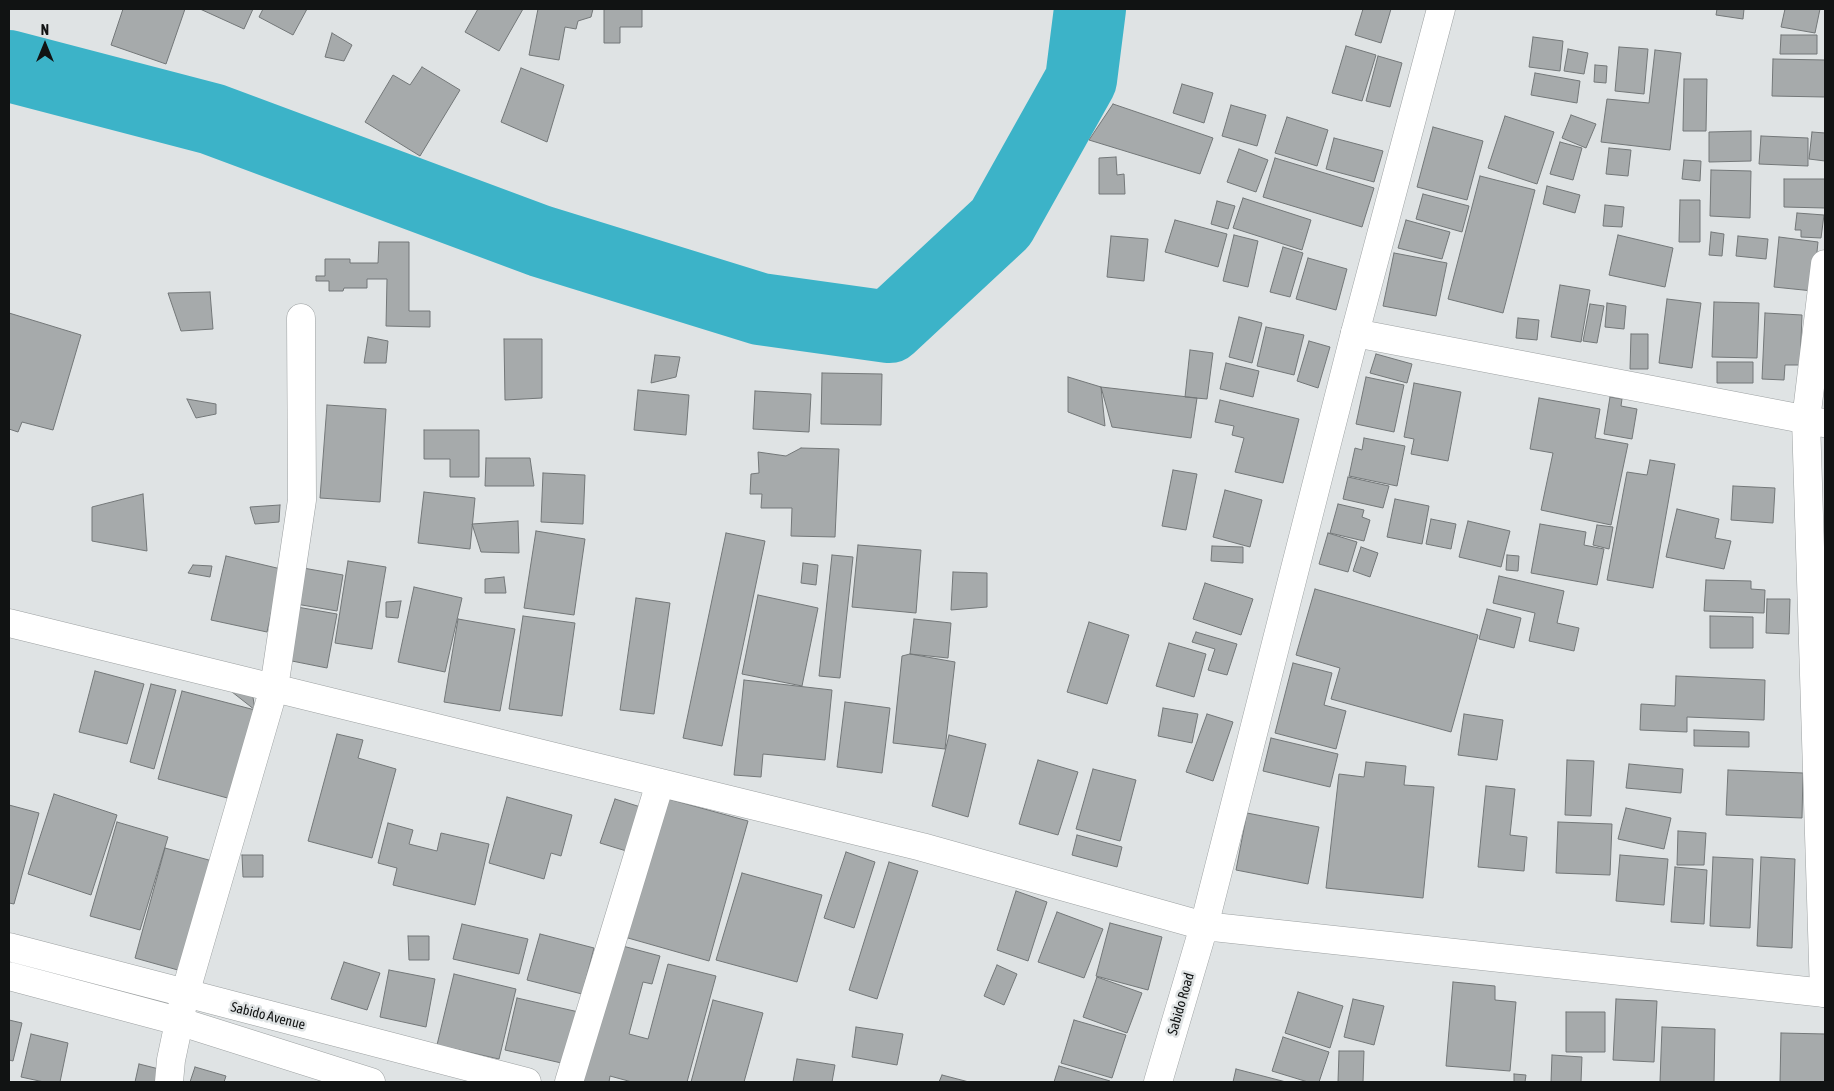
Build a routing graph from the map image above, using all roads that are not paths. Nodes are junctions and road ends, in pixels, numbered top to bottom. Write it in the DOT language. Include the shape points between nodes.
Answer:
graph roads {
  1 [pos="1441,9"];
  2 [pos="1825,264"];
  3 [pos="301,318"];
  4 [pos="1355,333"];
  5 [pos="1816,422"];
  6 [pos="9,623"];
  7 [pos="274,688"];
  8 [pos="660,783"];
  9 [pos="1204,926"];
  10 [pos="9,947"];
  11 [pos="9,976"];
  12 [pos="1825,993"];
  13 [pos="185,994"];
  14 [pos="178,1021"];
  15 [pos="169,1082"];
  16 [pos="371,1082"];
  17 [pos="527,1082"];
  18 [pos="569,1082"];
  19 [pos="1158,1082"];
  1 -- 4 [label="street, Sabido Road"];
  2 -- 5 [label="street"];
  3 -- 7 [label="street" via="302,500"];
  4 -- 5 [label="street"];
  4 -- 9 [label="street, Sabido Road"];
  5 -- 12 [label="street"];
  6 -- 7 [label="street"];
  7 -- 8 [label="street"];
  7 -- 13 [label="street"];
  8 -- 9 [label="street" via="922,847"];
  8 -- 18 [label="street"];
  9 -- 12 [label="street"];
  9 -- 19 [label="street, Sabido Road"];
  10 -- 13 [label="street, Sabido Avenue"];
  11 -- 14 [label="street"];
  13 -- 14 [label="street"];
  13 -- 17 [label="street, Sabido Avenue"];
  14 -- 15 [label="street"];
  14 -- 16 [label="street"];
}
